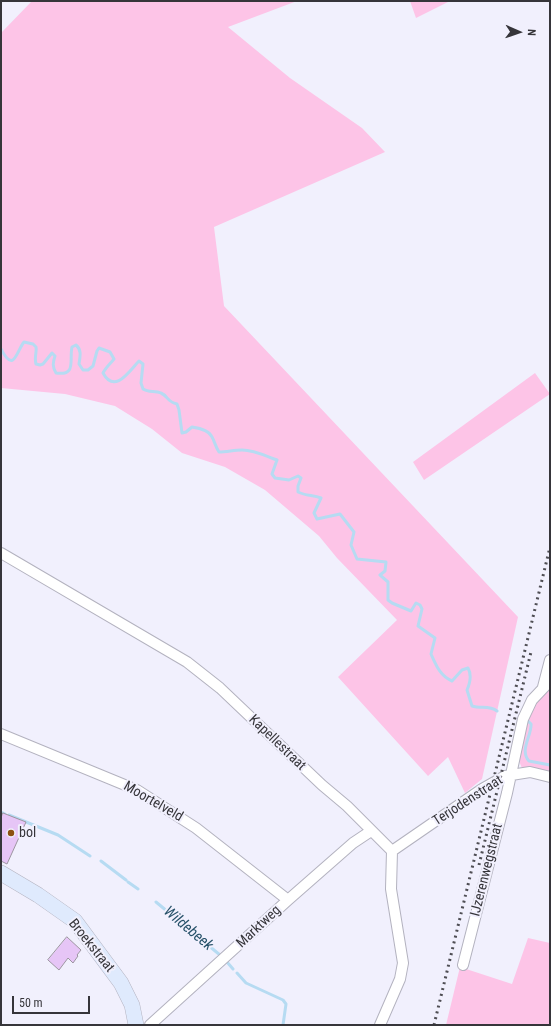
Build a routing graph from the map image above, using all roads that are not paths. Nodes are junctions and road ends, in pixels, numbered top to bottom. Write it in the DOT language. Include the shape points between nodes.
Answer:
graph roads {
  1 [pos="1,553"];
  2 [pos="550,660"];
  3 [pos="547,684"];
  4 [pos="1,734"];
  5 [pos="510,774"];
  6 [pos="550,777"];
  7 [pos="371,831"];
  8 [pos="392,851"];
  9 [pos="1,873"];
  10 [pos="288,900"];
  11 [pos="463,965"];
  12 [pos="136,1025"];
  13 [pos="150,1025"];
  14 [pos="380,1025"];
  1 -- 7 [label="street, Kapellestraat" via="187,662 220,688 322,785 348,806"];
  2 -- 3 [label="street"];
  3 -- 5 [label="street, IJzerenwegstraat" via="532,700 523,719"];
  4 -- 10 [label="street, Moortelveld" via="137,790 196,828"];
  5 -- 6 [label="street, Terjodenstraat" via="530,772"];
  5 -- 8 [label="street, Terjodenstraat" via="482,789"];
  5 -- 11 [label="street, IJzerenwegstraat"];
  7 -- 8 [label="street, Kapellestraat"];
  7 -- 10 [label="street, Marktweg" via="353,843"];
  8 -- 14 [label="street" via="391,889 403,963 400,978"];
  9 -- 12 [label="street, Broekstraat" via="75,921 121,983 132,1005"];
  10 -- 13 [label="street, Marktweg"];
}
